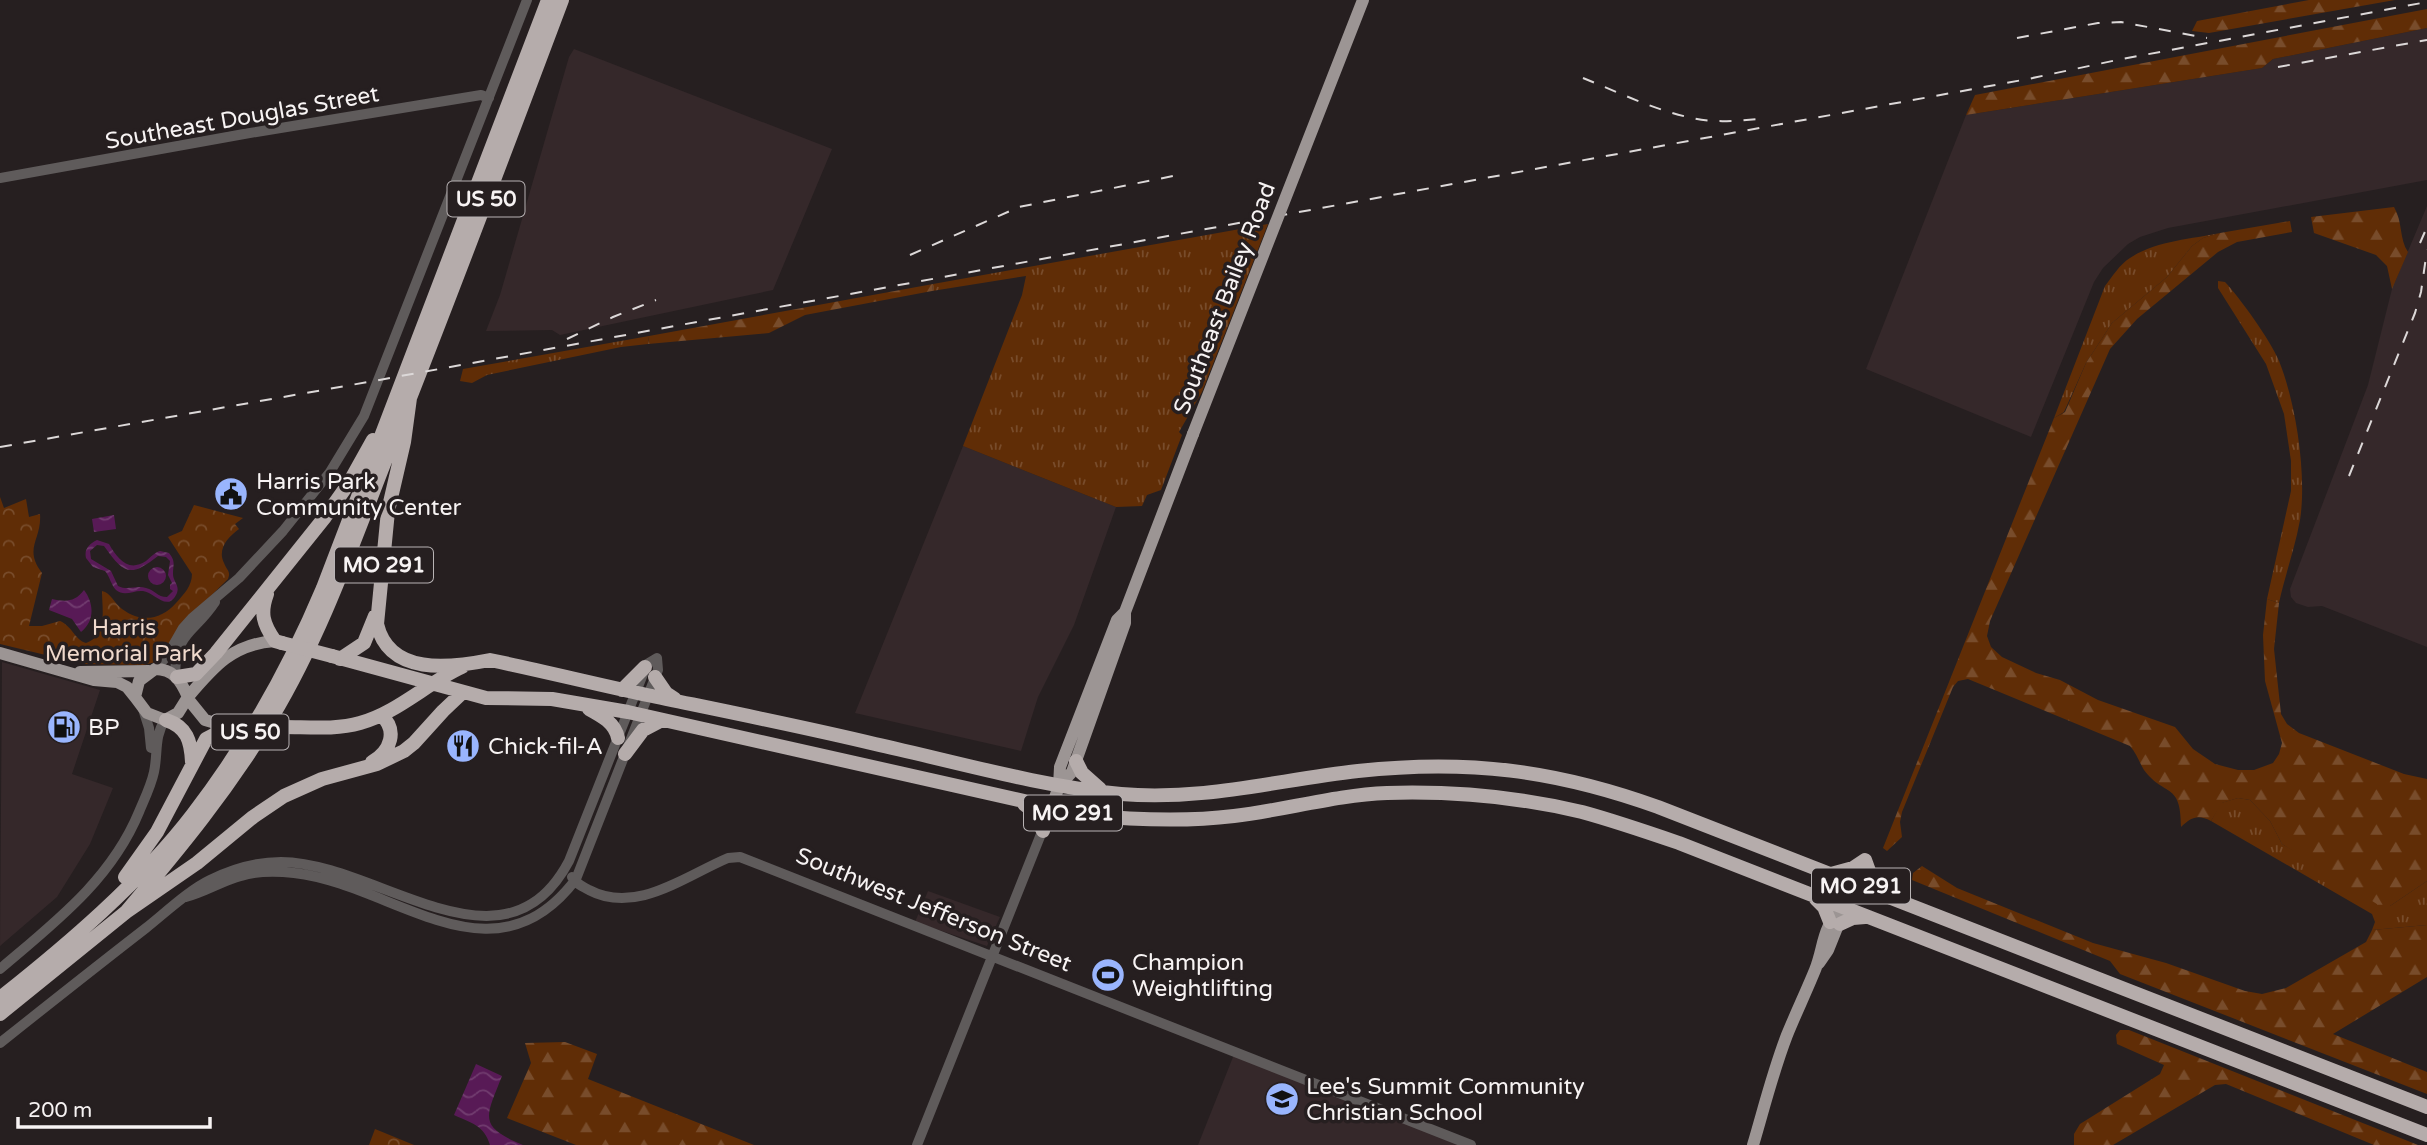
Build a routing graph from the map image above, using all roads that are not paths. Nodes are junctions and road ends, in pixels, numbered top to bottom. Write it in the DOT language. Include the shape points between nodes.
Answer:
graph roads {
  1 [pos="527,0"];
  2 [pos="548,0"];
  3 [pos="562,0"];
  4 [pos="1363,0"];
  5 [pos="489,98"];
  6 [pos="0,178"];
  7 [pos="404,397"];
  8 [pos="272,583"];
  9 [pos="217,598"];
  10 [pos="378,604"];
  11 [pos="1125,612"];
  12 [pos="279,642"];
  13 [pos="0,653"];
  14 [pos="336,658"];
  15 [pos="466,665"];
  16 [pos="152,670"];
  17 [pos="650,672"];
  18 [pos="76,673"];
  19 [pos="176,676"];
  20 [pos="431,685"];
  21 [pos="462,693"];
  22 [pos="635,693"];
  23 [pos="135,697"];
  24 [pos="188,698"];
  25 [pos="679,701"];
  26 [pos="579,703"];
  27 [pos="143,709"];
  28 [pos="634,714"];
  29 [pos="381,715"];
  30 [pos="165,720"];
  31 [pos="662,720"];
  32 [pos="235,726"];
  33 [pos="618,738"];
  34 [pos="625,754"];
  35 [pos="1076,761"];
  36 [pos="192,763"];
  37 [pos="359,770"];
  38 [pos="1059,786"];
  39 [pos="147,790"];
  40 [pos="1104,792"];
  41 [pos="1023,803"];
  42 [pos="1051,809"];
  43 [pos="1043,831"];
  44 [pos="575,847"];
  45 [pos="565,867"];
  46 [pos="294,868"];
  47 [pos="1831,874"];
  48 [pos="574,881"];
  49 [pos="1855,883"];
  50 [pos="1812,895"];
  51 [pos="1883,895"];
  52 [pos="1844,907"];
  53 [pos="548,909"];
  54 [pos="126,912"];
  55 [pos="1868,917"];
  56 [pos="90,922"];
  57 [pos="1835,923"];
  58 [pos="991,956"];
  59 [pos="0,969"];
  60 [pos="0,998"];
  61 [pos="0,1014"];
  62 [pos="0,1043"];
  63 [pos="2427,1107"];
  64 [pos="2427,1135"];
  65 [pos="917,1145"];
  66 [pos="1471,1145"];
  67 [pos="1753,1145"];
  1 -- 5 [label="street"];
  2 -- 7 [label="highway, US 50"];
  3 -- 7 [label="highway, US 50"];
  4 -- 11 [label="main road, Southeast Bailey Road, bridge"];
  5 -- 6 [label="street, Southeast Douglas Street" via="481,95"];
  5 -- 9 [label="street" via="364,416 330,472 284,531"];
  7 -- 8 [label="highway, MO 291" via="349,483"];
  7 -- 10 [label="highway, MO 291" via="404,442 388,511"];
  7 -- 54 [label="highway, US 50" via="310,647 274,715 200,825"];
  7 -- 56 [label="highway, US 50" via="300,642 262,712 192,816"];
  8 -- 12 [label="highway, MO 291" via="262,609 265,626"];
  8 -- 19 [label="highway" via="202,669 190,677"];
  9 -- 16 [label="street" via="183,628 167,656"];
  9 -- 19 [label="street" via="178,646"];
  10 -- 14 [label="highway, MO 291" via="364,643"];
  10 -- 15 [label="highway, MO 291" via="382,640 400,657 433,666"];
  11 -- 35 [label="main road, Southeast Bailey Road"];
  11 -- 38 [label="main road, Southeast Bailey Road" via="1117,620 1059,767"];
  12 -- 14 [label="highway, MO 291, bridge"];
  12 -- 24 [label="main road" via="253,643 234,651"];
  13 -- 18 [label="main road"];
  14 -- 20 [label="highway, MO 291"];
  15 -- 20 [label="highway"];
  15 -- 22 [label="highway, MO 291" via="490,660"];
  16 -- 18 [label="main road"];
  16 -- 19 [label="main road"];
  16 -- 23 [label="main road" via="139,681"];
  17 -- 22 [label="highway"];
  17 -- 22 [label="street"];
  17 -- 25 [label="highway" via="666,693"];
  18 -- 23 [label="main road" via="121,683"];
  19 -- 24 [label="main road"];
  20 -- 21 [label="highway, MO 291"];
  20 -- 29 [label="highway"];
  21 -- 26 [label="highway, MO 291"];
  21 -- 37 [label="highway" via="414,743 390,759"];
  22 -- 25 [label="highway, MO 291"];
  22 -- 28 [label="street"];
  23 -- 27 [label="main road"];
  24 -- 30 [label="main road" via="178,713"];
  24 -- 32 [label="main road" via="205,720"];
  25 -- 38 [label="highway, MO 291"];
  26 -- 28 [label="highway, MO 291"];
  26 -- 33 [label="highway" via="609,722"];
  27 -- 30 [label="main road"];
  27 -- 39 [label="street" via="151,745"];
  28 -- 31 [label="highway, MO 291"];
  28 -- 33 [label="street"];
  28 -- 34 [label="street"];
  29 -- 32 [label="highway, bridge" via="344,726"];
  29 -- 37 [label="highway" via="390,726 390,741 380,758"];
  30 -- 36 [label="highway" via="179,725 187,735"];
  30 -- 39 [label="street"];
  31 -- 34 [label="highway" via="643,730"];
  31 -- 41 [label="highway, MO 291"];
  32 -- 36 [label="highway" via="206,739"];
  33 -- 44 [label="street"];
  34 -- 48 [label="street"];
  35 -- 38 [label="main road, Southeast Bailey Road"];
  35 -- 40 [label="highway" via="1088,781"];
  36 -- 56 [label="highway" via="144,853"];
  37 -- 54 [label="highway" via="322,779 284,796"];
  38 -- 40 [label="highway, MO 291"];
  38 -- 42 [label="main road, Southeast Bailey Road"];
  39 -- 59 [label="street" via="126,840 105,872 75,905"];
  40 -- 47 [label="highway, MO 291" via="1189,795 1358,771 1456,765 1506,769 1563,778 1628,796"];
  41 -- 42 [label="highway, MO 291"];
  41 -- 43 [label="highway" via="1034,812"];
  42 -- 43 [label="street"];
  42 -- 50 [label="highway, MO 291" via="1120,818 1201,819 1384,793 1463,794 1530,802 1610,820"];
  43 -- 58 [label="street"];
  44 -- 45 [label="street"];
  44 -- 48 [label="street"];
  45 -- 46 [label="street" via="553,886 535,901 489,918 445,910 350,875"];
  45 -- 53 [label="street" via="565,882"];
  46 -- 53 [label="street" via="458,927 507,928"];
  46 -- 62 [label="street" via="241,876 186,897"];
  47 -- 49 [label="highway, MO 291"];
  47 -- 51 [label="highway" via="1865,860"];
  48 -- 53 [label="street"];
  48 -- 58 [label="street, Southwest Jefferson Street" via="606,897 629,899 740,857"];
  49 -- 51 [label="highway, MO 291"];
  49 -- 52 [label="main road"];
  50 -- 52 [label="highway, MO 291"];
  50 -- 57 [label="highway"];
  51 -- 63 [label="highway, MO 291"];
  52 -- 55 [label="highway, MO 291"];
  52 -- 57 [label="main road"];
  54 -- 61 [label="highway, US 50"];
  55 -- 57 [label="highway"];
  55 -- 64 [label="highway, MO 291"];
  56 -- 60 [label="highway, US 50"];
  57 -- 67 [label="main road" via="1828,950 1816,966 1786,1036"];
  58 -- 65 [label="street"];
  58 -- 66 [label="street, Southwest Jefferson Street"];
}
